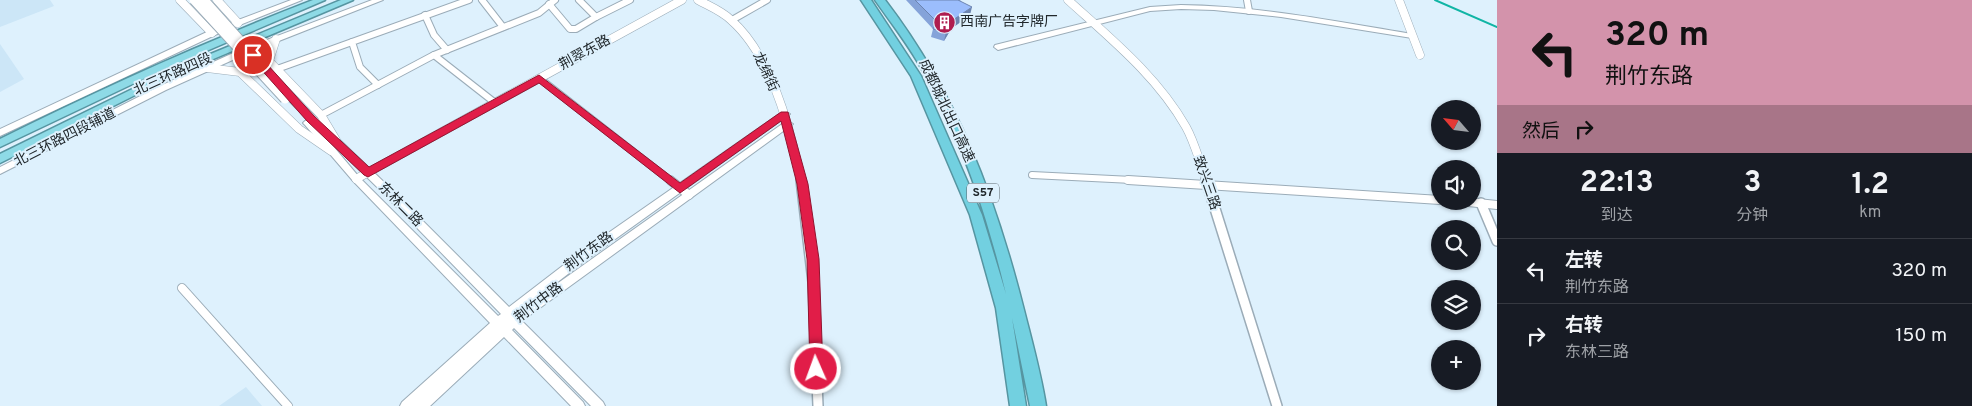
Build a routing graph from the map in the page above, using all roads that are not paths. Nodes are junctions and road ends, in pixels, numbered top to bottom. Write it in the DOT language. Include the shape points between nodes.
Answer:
graph roads {
  1 [pos="180,0"];
  2 [pos="194,0"];
  3 [pos="204,0"];
  4 [pos="218,0"];
  5 [pos="298,0"];
  6 [pos="321,0"];
  7 [pos="349,0"];
  8 [pos="379,0"];
  9 [pos="469,0"];
  10 [pos="482,0"];
  11 [pos="555,0"];
  12 [pos="579,0"];
  13 [pos="615,0"];
  14 [pos="630,0"];
  15 [pos="682,0"];
  16 [pos="698,0"];
  17 [pos="767,0"];
  18 [pos="888,0"];
  19 [pos="1068,0"];
  20 [pos="1247,0"];
  21 [pos="1398,0"];
  22 [pos="870,2"];
  23 [pos="549,4"];
  24 [pos="619,6"];
  25 [pos="1249,11"];
  26 [pos="425,16"];
  27 [pos="596,17"];
  28 [pos="732,20"];
  29 [pos="238,22"];
  30 [pos="1093,23"];
  31 [pos="902,26"];
  32 [pos="503,27"];
  33 [pos="212,33"];
  34 [pos="292,33"];
  35 [pos="1412,36"];
  36 [pos="276,39"];
  37 [pos="352,42"];
  38 [pos="998,47"];
  39 [pos="447,50"];
  40 [pos="434,55"];
  41 [pos="1420,55"];
  42 [pos="269,61"];
  43 [pos="207,68"];
  44 [pos="277,69"];
  45 [pos="240,72"];
  46 [pos="539,78"];
  47 [pos="378,85"];
  48 [pos="288,98"];
  49 [pos="494,102"];
  50 [pos="320,115"];
  51 [pos="786,119"];
  52 [pos="0,133"];
  53 [pos="0,142"];
  54 [pos="334,148"];
  55 [pos="0,159"];
  56 [pos="0,171"];
  57 [pos="368,173"];
  58 [pos="1032,175"];
  59 [pos="356,180"];
  60 [pos="1208,184"];
  61 [pos="684,192"];
  62 [pos="1431,199"];
  63 [pos="1481,203"];
  64 [pos="1497,206"];
  65 [pos="1497,241"];
  66 [pos="182,288"];
  67 [pos="512,317"];
  68 [pos="501,327"];
  69 [pos="288,406"];
  70 [pos="406,406"];
  71 [pos="421,406"];
  72 [pos="579,406"];
  73 [pos="600,406"];
  74 [pos="818,406"];
  75 [pos="1018,406"];
  76 [pos="1038,406"];
  77 [pos="1277,406"];
  1 -- 33 [label="street"];
  2 -- 48 [label="main road, 东林二路, bridge"];
  3 -- 48 [label="main road, 东林二路, bridge"];
  4 -- 29 [label="street"];
  5 -- 29 [label="main road"];
  6 -- 53 [label="highway, 北三环路四段" via="135,76"];
  7 -- 34 [label="highway"];
  7 -- 55 [label="highway, 北三环路四段" via="170,74"];
  8 -- 34 [label="main road, 北三环路四段辅道"];
  9 -- 26 [label="street"];
  10 -- 32 [label="street" via="492,17"];
  11 -- 23 [label="street"];
  12 -- 27 [label="street"];
  13 -- 24 [label="street"];
  14 -- 24 [label="street"];
  15 -- 46 [label="street, 荆翠东路"];
  16 -- 28 [label="street, 龙绵街"];
  17 -- 28 [label="street"];
  18 -- 31 [label="highway"];
  19 -- 30 [label="street, 致兴三路"];
  20 -- 25 [label="street"];
  21 -- 35 [label="street"];
  22 -- 31 [label="highway, 成都城北出口高速 / S57"];
  22 -- 75 [label="highway, 成都城北出口高速 / S57" via="916,76 976,216 1003,308"];
  23 -- 27 [label="street" via="570,29 576,29"];
  23 -- 32 [label="street" via="539,13"];
  24 -- 27 [label="street"];
  25 -- 30 [label="main road" via="1173,6"];
  25 -- 35 [label="main road"];
  26 -- 37 [label="street"];
  26 -- 39 [label="street"];
  28 -- 51 [label="street, 龙绵街" via="750,41"];
  29 -- 33 [label="main road"];
  30 -- 38 [label="main road"];
  30 -- 60 [label="street, 致兴三路" via="1165,94 1187,129"];
  31 -- 76 [label="highway, 成都城北出口高速 / S57" via="931,74 994,220"];
  32 -- 39 [label="street"];
  33 -- 52 [label="main road"];
  34 -- 36 [label="main road, 北三环路四段辅道"];
  35 -- 41 [label="street"];
  36 -- 42 [label="street"];
  36 -- 43 [label="main road, 北三环路四段辅道"];
  37 -- 44 [label="street"];
  37 -- 47 [label="street" via="360,67"];
  39 -- 40 [label="street"];
  40 -- 47 [label="street"];
  40 -- 49 [label="street"];
  42 -- 44 [label="street"];
  42 -- 45 [label="street" via="254,62"];
  43 -- 45 [label="street"];
  43 -- 56 [label="main road, 北三环路四段辅道"];
  44 -- 50 [label="street"];
  45 -- 54 [label="street" via="299,129"];
  46 -- 49 [label="street, 荆翠东路"];
  46 -- 61 [label="street"];
  47 -- 50 [label="street"];
  48 -- 54 [label="main road, 东林二路"];
  49 -- 57 [label="street, 荆翠东路"];
  50 -- 54 [label="street"];
  51 -- 61 [label="main road, 荆竹中路"];
  51 -- 74 [label="street, 龙绵街" via="803,184 813,259"];
  54 -- 57 [label="main road, 东林二路"];
  54 -- 59 [label="main road, 东林二路"];
  57 -- 59 [label="street, 荆翠东路"];
  57 -- 67 [label="main road, 东林二路"];
  58 -- 60 [label="street"];
  59 -- 68 [label="main road, 东林二路"];
  60 -- 62 [label="street"];
  60 -- 77 [label="street, 致兴三路"];
  61 -- 67 [label="main road, 荆竹中路"];
  63 -- 64 [label="street"];
  63 -- 65 [label="street"];
  66 -- 69 [label="street"];
  67 -- 68 [label="main road, 荆竹中路"];
  67 -- 73 [label="main road, 东林二路"];
  68 -- 70 [label="main road"];
  68 -- 71 [label="main road, 荆竹中路"];
  68 -- 72 [label="main road, 东林二路"];
}
